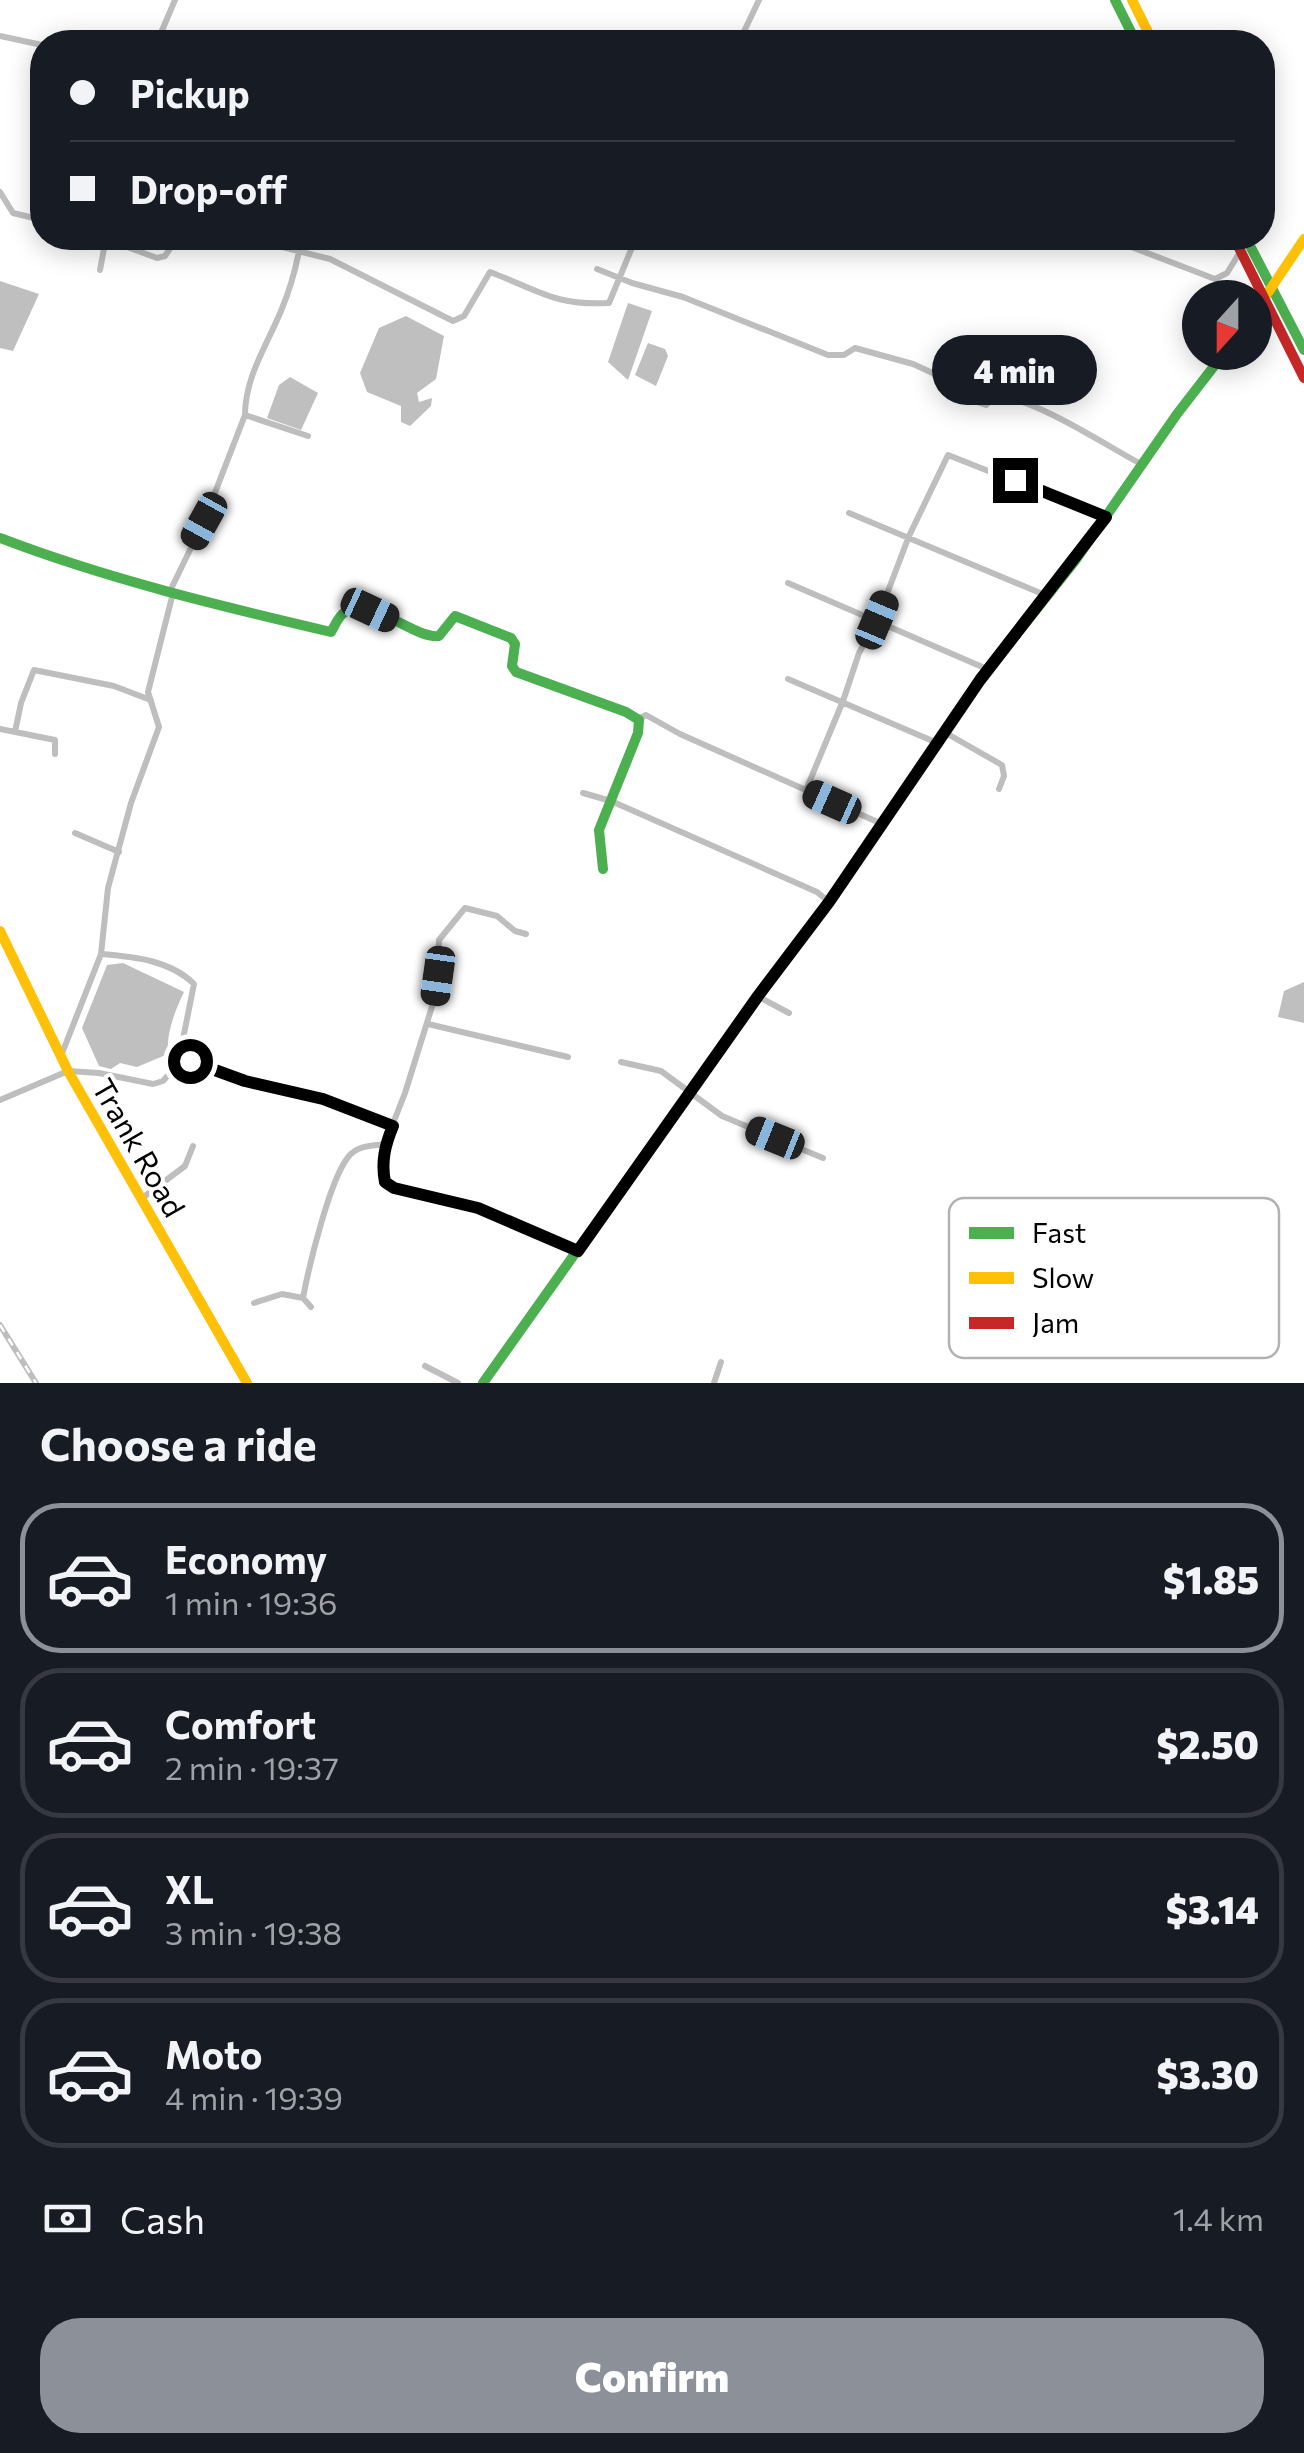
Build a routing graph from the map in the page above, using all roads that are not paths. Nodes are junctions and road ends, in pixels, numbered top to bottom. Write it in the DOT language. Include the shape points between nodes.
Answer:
graph roads {
  1 [pos="175,0"];
  2 [pos="759,0"];
  3 [pos="1115,0"];
  4 [pos="1132,0"];
  5 [pos="162,30"];
  6 [pos="745,30"];
  7 [pos="1130,30"];
  8 [pos="1146,30"];
  9 [pos="0,36"];
  10 [pos="30,42"];
  11 [pos="0,192"];
  12 [pos="30,217"];
  13 [pos="1304,239"];
  14 [pos="102,250"];
  15 [pos="136,250"];
  16 [pos="169,250"];
  17 [pos="295,250"];
  18 [pos="631,250"];
  19 [pos="1139,250"];
  20 [pos="1240,250"];
  21 [pos="1251,250"];
  22 [pos="299,251"];
  23 [pos="597,269"];
  24 [pos="100,270"];
  25 [pos="620,279"];
  26 [pos="1259,280"];
  27 [pos="1262,280"];
  28 [pos="1272,288"];
  29 [pos="1272,300"];
  30 [pos="1272,303"];
  31 [pos="1304,350"];
  32 [pos="1212,370"];
  33 [pos="1304,378"];
  34 [pos="245,415"];
  35 [pos="308,436"];
  36 [pos="1142,465"];
  37 [pos="850,513"];
  38 [pos="1106,517"];
  39 [pos="909,536"];
  40 [pos="0,538"];
  41 [pos="788,583"];
  42 [pos="170,588"];
  43 [pos="1046,596"];
  44 [pos="877,620"];
  45 [pos="988,669"];
  46 [pos="788,679"];
  47 [pos="148,699"];
  48 [pos="843,701"];
  49 [pos="638,719"];
  50 [pos="0,729"];
  51 [pos="15,732"];
  52 [pos="944,732"];
  53 [pos="936,743"];
  54 [pos="55,754"];
  55 [pos="999,789"];
  56 [pos="806,790"];
  57 [pos="583,793"];
  58 [pos="611,801"];
  59 [pos="884,824"];
  60 [pos="76,833"];
  61 [pos="119,852"];
  62 [pos="603,870"];
  63 [pos="829,902"];
  64 [pos="0,931"];
  65 [pos="526,934"];
  66 [pos="101,954"];
  67 [pos="758,996"];
  68 [pos="789,1012"];
  69 [pos="428,1024"];
  70 [pos="61,1056"];
  71 [pos="568,1056"];
  72 [pos="621,1062"];
  73 [pos="178,1064"];
  74 [pos="68,1070"];
  75 [pos="690,1095"];
  76 [pos="0,1100"];
  77 [pos="393,1126"];
  78 [pos="385,1144"];
  79 [pos="193,1146"];
  80 [pos="822,1158"];
  81 [pos="141,1199"];
  82 [pos="578,1251"];
  83 [pos="302,1298"];
  84 [pos="254,1303"];
  85 [pos="311,1307"];
  86 [pos="721,1362"];
  87 [pos="425,1366"];
  88 [pos="247,1383"];
  89 [pos="458,1383"];
  90 [pos="483,1383"];
  91 [pos="714,1383"];
  1 -- 5 [label="street"];
  2 -- 6 [label="street"];
  3 -- 7 [label="main road"];
  4 -- 8 [label="main road"];
  9 -- 10 [label="street"];
  11 -- 12 [label="street" via="13,213"];
  13 -- 28 [label="main road"];
  14 -- 24 [label="street"];
  15 -- 16 [label="street" via="157,258"];
  17 -- 22 [label="street"];
  18 -- 25 [label="street"];
  19 -- 20 [label="street" via="1215,280"];
  20 -- 26 [label="main road"];
  21 -- 27 [label="main road"];
  22 -- 25 [label="street" via="330,259 453,321 464,316 490,272 568,303 609,303"];
  22 -- 34 [label="street" via="252,375"];
  23 -- 25 [label="street"];
  25 -- 36 [label="street" via="828,355 855,348 912,364 939,376 964,400 986,405 1007,397"];
  29 -- 31 [label="main road"];
  30 -- 33 [label="main road"];
  32 -- 36 [label="main road"];
  34 -- 35 [label="street"];
  34 -- 42 [label="street"];
  36 -- 38 [label="main road"];
  37 -- 39 [label="street"];
  38 -- 39 [label="street" via="948,455"];
  38 -- 43 [label="main road"];
  39 -- 43 [label="street"];
  39 -- 44 [label="street"];
  40 -- 42 [label="main road"];
  41 -- 44 [label="street"];
  42 -- 47 [label="street"];
  42 -- 49 [label="main road" via="331,632 347,610 360,607 435,638 451,618 462,617 514,640 516,672"];
  43 -- 45 [label="main road"];
  44 -- 45 [label="street"];
  44 -- 48 [label="street"];
  45 -- 52 [label="main road"];
  46 -- 48 [label="street"];
  47 -- 51 [label="street" via="34,670"];
  47 -- 61 [label="street" via="159,727"];
  48 -- 53 [label="street"];
  48 -- 56 [label="street"];
  49 -- 56 [label="street" via="656,718"];
  49 -- 58 [label="main road"];
  50 -- 51 [label="street"];
  51 -- 54 [label="street" via="56,740"];
  52 -- 53 [label="main road"];
  52 -- 55 [label="street" via="1002,765"];
  53 -- 59 [label="main road"];
  56 -- 59 [label="street"];
  57 -- 58 [label="street"];
  58 -- 62 [label="main road" via="600,830"];
  58 -- 63 [label="street"];
  59 -- 63 [label="main road"];
  60 -- 61 [label="street"];
  61 -- 66 [label="street"];
  63 -- 67 [label="main road"];
  64 -- 70 [label="main road, Trank Road"];
  65 -- 69 [label="street" via="466,908 438,940"];
  66 -- 70 [label="street"];
  66 -- 73 [label="street" via="141,958 182,972 194,984"];
  67 -- 68 [label="street"];
  67 -- 75 [label="main road"];
  69 -- 71 [label="street"];
  69 -- 77 [label="street"];
  70 -- 74 [label="main road, Trank Road"];
  72 -- 75 [label="street" via="661,1072"];
  73 -- 74 [label="street" via="154,1084"];
  73 -- 77 [label="street" via="190,1061 323,1099"];
  74 -- 76 [label="street"];
  74 -- 81 [label="main road, Trank Road"];
  75 -- 80 [label="street" via="722,1116"];
  75 -- 82 [label="main road"];
  77 -- 78 [label="street"];
  78 -- 82 [label="street" via="385,1182 394,1188 478,1208"];
  78 -- 83 [label="street" via="350,1154 340,1171"];
  79 -- 81 [label="street" via="185,1166"];
  81 -- 88 [label="main road, Trank Road"];
  82 -- 90 [label="main road"];
  83 -- 84 [label="street" via="282,1294"];
  83 -- 85 [label="street"];
  86 -- 91 [label="street"];
  87 -- 89 [label="street"];
}
